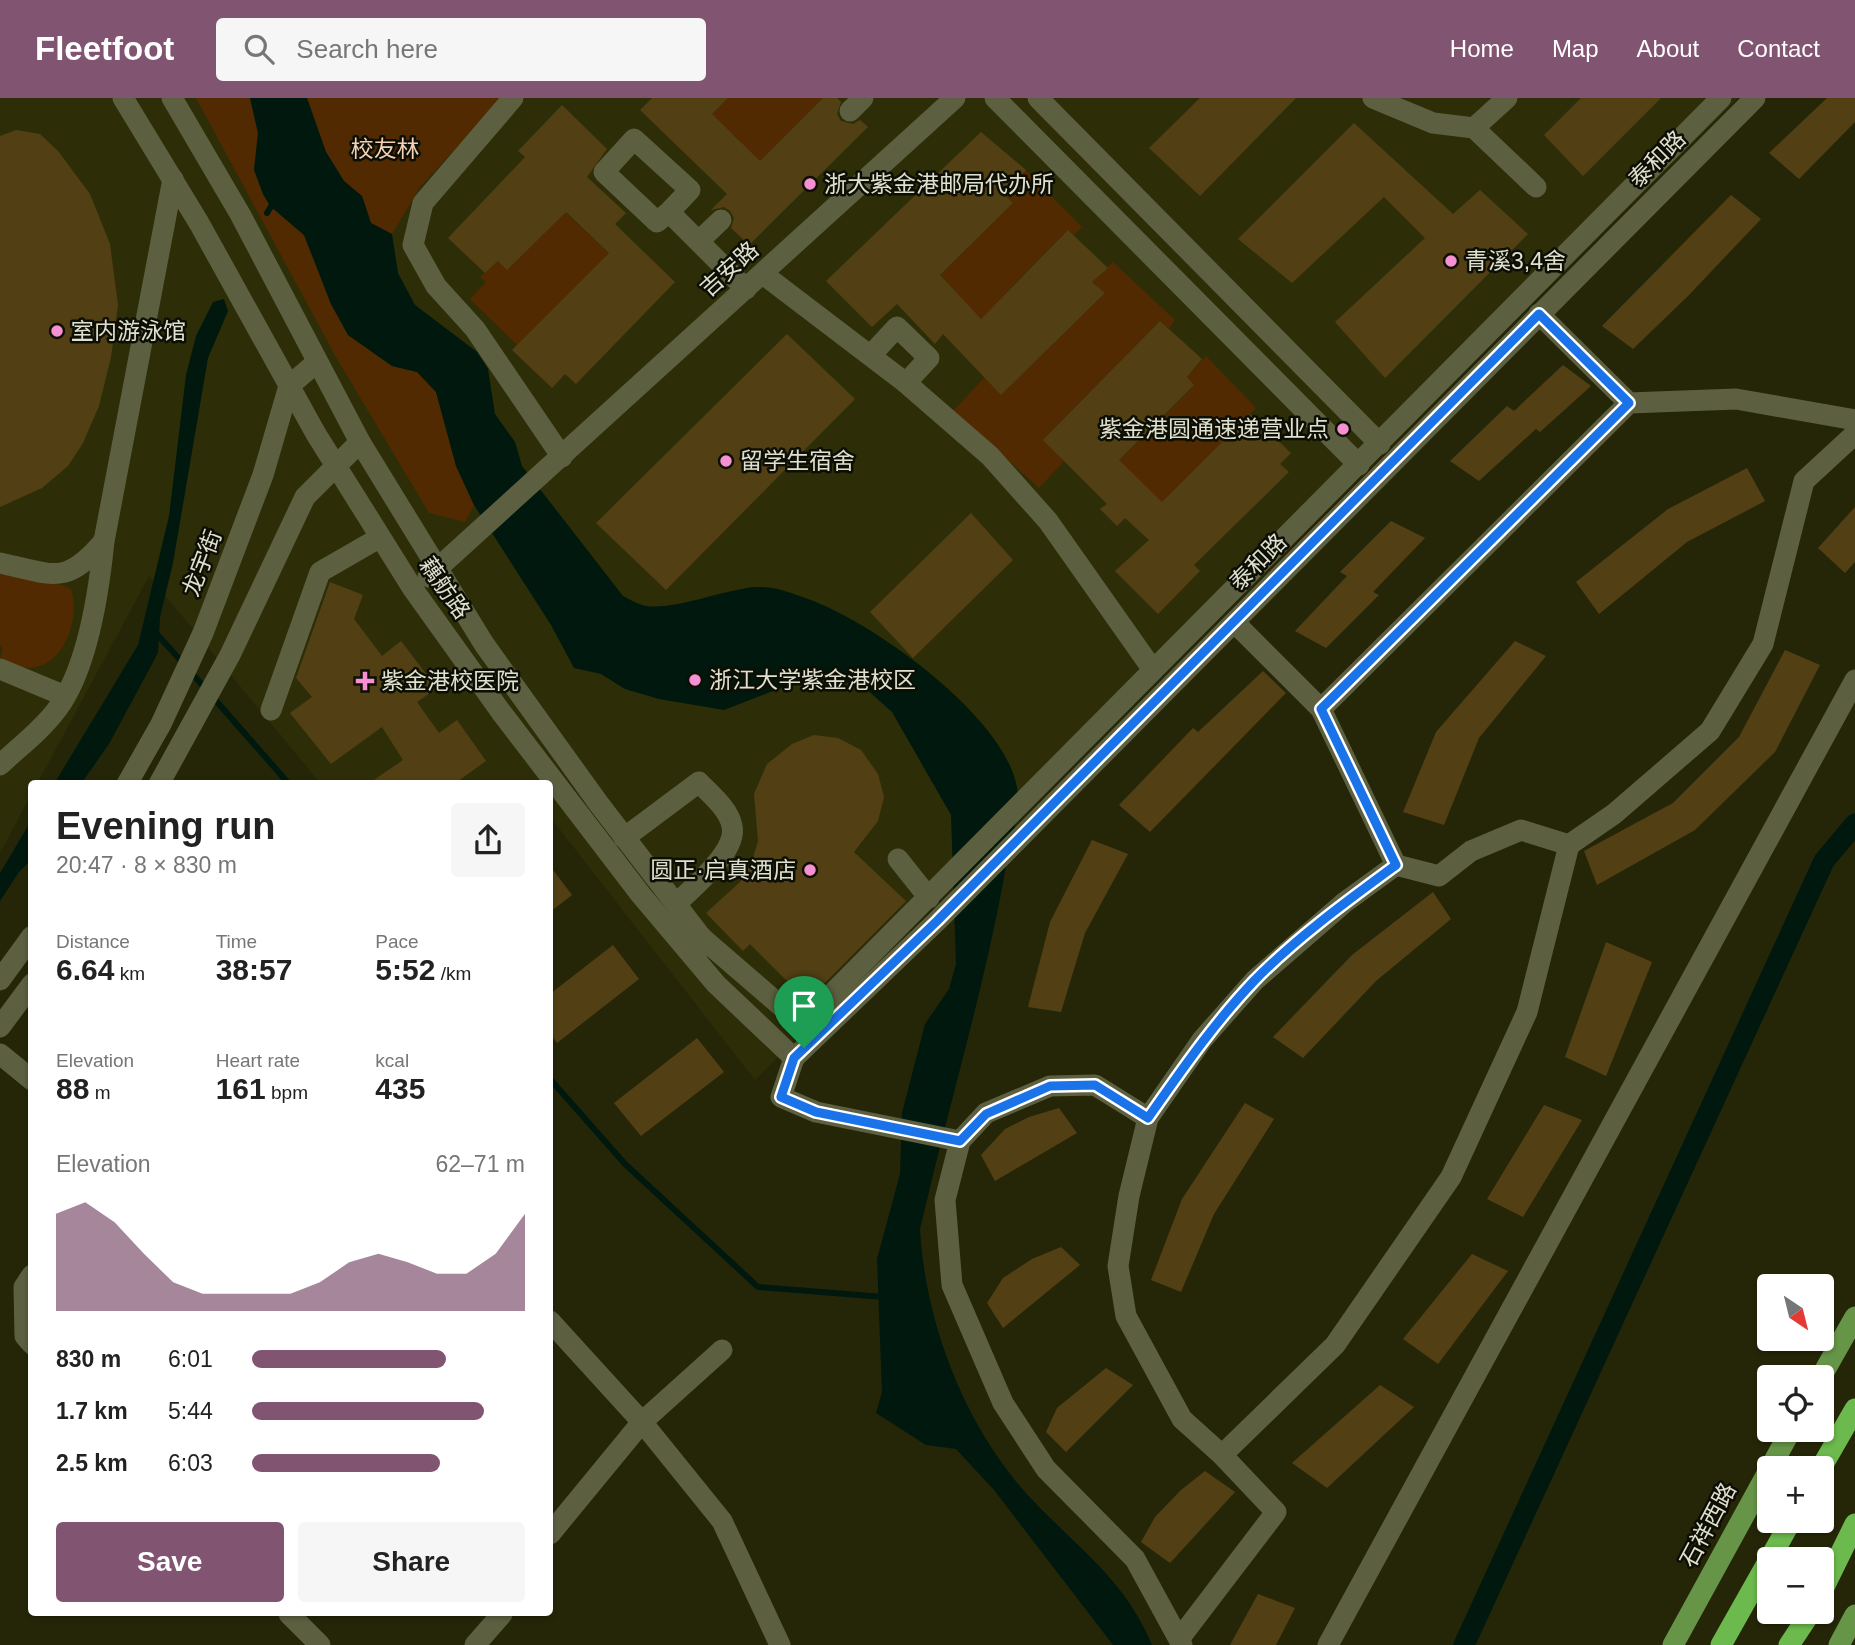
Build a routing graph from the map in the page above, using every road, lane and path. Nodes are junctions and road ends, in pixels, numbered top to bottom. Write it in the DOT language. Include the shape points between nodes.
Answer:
graph roads {
  1 [pos="123,98"];
  2 [pos="172,98"];
  3 [pos="513,98"];
  4 [pos="955,98"];
  5 [pos="995,98"];
  6 [pos="1038,98"];
  7 [pos="1373,98"];
  8 [pos="1507,98"];
  9 [pos="1721,98"];
  10 [pos="1755,98"];
  11 [pos="1474,128"];
  12 [pos="173,179"];
  13 [pos="1536,187"];
  14 [pos="669,212"];
  15 [pos="721,220"];
  16 [pos="699,241"];
  17 [pos="763,274"];
  18 [pos="746,289"];
  19 [pos="1539,314"];
  20 [pos="871,355"];
  21 [pos="317,362"];
  22 [pos="906,383"];
  23 [pos="289,386"];
  24 [pos="1629,403"];
  25 [pos="1855,420"];
  26 [pos="1855,434"];
  27 [pos="360,442"];
  28 [pos="1380,444"];
  29 [pos="562,457"];
  30 [pos="1359,465"];
  31 [pos="336,466"];
  32 [pos="379,538"];
  33 [pos="104,541"];
  34 [pos="0,563"];
  35 [pos="438,569"];
  36 [pos="413,589"];
  37 [pos="1235,623"];
  38 [pos="0,669"];
  39 [pos="1153,670"];
  40 [pos="1855,680"];
  41 [pos="65,696"];
  42 [pos="1321,709"];
  43 [pos="271,710"];
  44 [pos="0,765"];
  45 [pos="129,780"];
  46 [pos="161,780"];
  47 [pos="624,838"];
  48 [pos="1569,845"];
  49 [pos="898,859"];
  50 [pos="1396,865"];
  51 [pos="934,893"];
  52 [pos="676,904"];
  53 [pos="701,937"];
  54 [pos="28,942"];
  55 [pos="0,980"];
  56 [pos="28,989"];
  57 [pos="0,1027"];
  58 [pos="799,1053"];
  59 [pos="0,1054"];
  60 [pos="28,1077"];
  61 [pos="1148,1118"];
  62 [pos="952,1140"];
  63 [pos="28,1280"];
  64 [pos="1855,1317"];
  65 [pos="553,1324"];
  66 [pos="28,1340"];
  67 [pos="722,1350"];
  68 [pos="1828,1365"];
  69 [pos="1855,1409"];
  70 [pos="642,1422"];
  71 [pos="1784,1442"];
  72 [pos="1222,1455"];
  73 [pos="1828,1456"];
  74 [pos="1855,1524"];
  75 [pos="553,1530"];
  76 [pos="1784,1533"];
  77 [pos="1834,1567"];
  78 [pos="1855,1615"];
  79 [pos="291,1616"];
  80 [pos="500,1616"];
  81 [pos="1804,1624"];
  82 [pos="1807,1624"];
  83 [pos="1181,1642"];
  84 [pos="320,1645"];
  85 [pos="475,1645"];
  86 [pos="780,1645"];
  87 [pos="1328,1645"];
  88 [pos="1673,1645"];
  89 [pos="1718,1645"];
  90 [pos="1789,1645"];
  91 [pos="1797,1645"];
  92 [pos="1839,1645"];
  1 -- 12 [label="street, 藕舫路"];
  2 -- 21 [label="street, 藕舫路" via="240,214"];
  3 -- 29 [label="street" via="423,202 413,245 436,286 475,330"];
  4 -- 17 [label="street, 吉安路"];
  5 -- 30 [label="street"];
  6 -- 28 [label="street"];
  7 -- 11 [label="street" via="1433,123"];
  8 -- 11 [label="street"];
  9 -- 28 [label="street, 泰和路"];
  10 -- 19 [label="street, 泰和路"];
  11 -- 13 [label="street"];
  12 -- 23 [label="street, 藕舫路"];
  12 -- 33 [label="street"];
  14 -- 16 [label="street"];
  15 -- 16 [label="street"];
  16 -- 18 [label="street"];
  17 -- 18 [label="street, 吉安路"];
  17 -- 20 [label="street"];
  18 -- 29 [label="street, 吉安路"];
  19 -- 24 [label="street"];
  19 -- 37 [label="street, 泰和路"];
  20 -- 22 [label="street"];
  20 -- 22 [label="street" via="897,327 929,358"];
  21 -- 23 [label="street"];
  21 -- 27 [label="street, 藕舫路"];
  22 -- 39 [label="street" via="990,456 1048,522"];
  23 -- 31 [label="street, 藕舫路"];
  23 -- 45 [label="street, 龙宇街" via="263,475 202,633 161,724"];
  24 -- 25 [label="street" via="1736,399"];
  24 -- 42 [label="street"];
  26 -- 48 [label="street" via="1804,481 1763,643 1710,731 1614,814"];
  27 -- 31 [label="street"];
  27 -- 35 [label="street, 藕舫路"];
  28 -- 30 [label="street, 泰和路"];
  29 -- 35 [label="street, 吉安路"];
  30 -- 39 [label="street, 泰和路"];
  31 -- 32 [label="street, 藕舫路"];
  31 -- 46 [label="street" via="305,497 230,654"];
  32 -- 36 [label="street, 藕舫路"];
  32 -- 43 [label="street" via="320,572"];
  33 -- 34 [label="street" via="84,565 63,575"];
  33 -- 41 [label="street" via="89,627"];
  35 -- 36 [label="street, 吉安路"];
  35 -- 47 [label="street, 藕舫路" via="499,667"];
  36 -- 58 [label="street, 藕舫路" via="641,895 722,991"];
  37 -- 42 [label="street"];
  37 -- 58 [label="street, 泰和路"];
  38 -- 41 [label="street"];
  39 -- 51 [label="street, 泰和路"];
  40 -- 87 [label="street"];
  41 -- 44 [label="street"];
  42 -- 50 [label="street"];
  47 -- 52 [label="street, 藕舫路"];
  47 -- 52 [label="street" via="699,782 720,804 732,826 730,846"];
  48 -- 50 [label="street" via="1521,830 1471,851 1439,876"];
  48 -- 72 [label="street" via="1527,1012 1451,1177 1335,1345"];
  49 -- 51 [label="street"];
  50 -- 61 [label="street" via="1345,902 1255,980 1202,1040"];
  51 -- 53 [label="street, 泰和路" via="812,1014 789,1013"];
  52 -- 53 [label="street, 藕舫路"];
  53 -- 58 [label="street, 藕舫路"];
  54 -- 55 [label="street"];
  56 -- 57 [label="street"];
  58 -- 62 [label="street" via="781,1097 816,1112"];
  59 -- 60 [label="street"];
  61 -- 62 [label="street" via="1095,1085 1050,1086 986,1114"];
  61 -- 72 [label="street" via="1118,1266 1126,1315 1182,1419"];
  62 -- 83 [label="street" via="945,1200 952,1285 1003,1403 1046,1469 1135,1559"];
  63 -- 66 [label="street" via="23,1287 24,1336"];
  64 -- 68 [label="main road"];
  65 -- 70 [label="street"];
  67 -- 70 [label="street"];
  69 -- 73 [label="highway"];
  70 -- 75 [label="street"];
  70 -- 86 [label="street" via="722,1521"];
  71 -- 88 [label="main road, 石祥西路"];
  72 -- 83 [label="street" via="1276,1512"];
  74 -- 77 [label="highway"];
  76 -- 89 [label="highway"];
  78 -- 92 [label="main road"];
  79 -- 84 [label="street"];
  80 -- 85 [label="street"];
  81 -- 90 [label="highway"];
  82 -- 91 [label="main road"];
}
